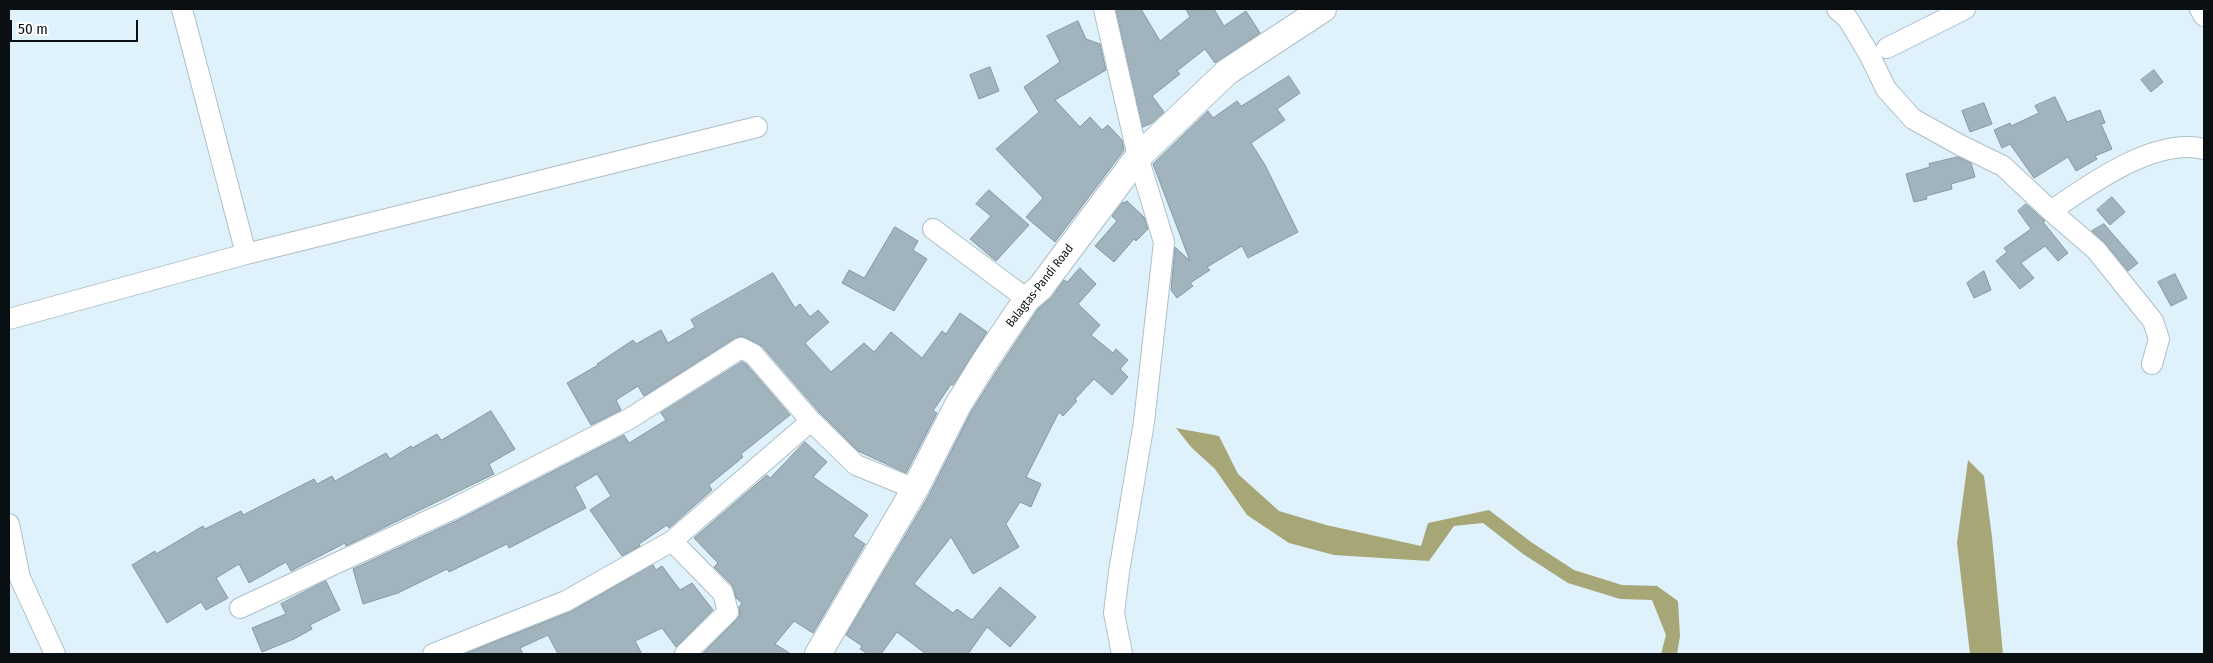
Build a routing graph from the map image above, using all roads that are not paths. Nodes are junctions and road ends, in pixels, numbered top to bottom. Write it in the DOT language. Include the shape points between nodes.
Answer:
graph roads {
  1 [pos="182,9"];
  2 [pos="1104,9"];
  3 [pos="1323,9"];
  4 [pos="1837,9"];
  5 [pos="1965,9"];
  6 [pos="2200,9"];
  7 [pos="2204,16"];
  8 [pos="1887,48"];
  9 [pos="757,127"];
  10 [pos="2204,149"];
  11 [pos="1138,157"];
  12 [pos="2051,211"];
  13 [pos="933,229"];
  14 [pos="246,254"];
  15 [pos="1027,299"];
  16 [pos="9,319"];
  17 [pos="2152,364"];
  18 [pos="810,421"];
  19 [pos="915,489"];
  20 [pos="9,524"];
  21 [pos="672,541"];
  22 [pos="240,608"];
  23 [pos="55,654"];
  24 [pos="433,654"];
  25 [pos="685,654"];
  26 [pos="818,654"];
  27 [pos="1122,654"];
  1 -- 14 [label="street"];
  2 -- 11 [label="street"];
  3 -- 11 [label="main road, Balagtas-Pandi Road" via="1227,72"];
  4 -- 12 [label="street" via="1848,19 1886,89 1913,119 2003,166"];
  5 -- 8 [label="street"];
  6 -- 7 [label="street"];
  9 -- 14 [label="street"];
  10 -- 12 [label="street" via="2194,146 2163,148 2096,180"];
  11 -- 15 [label="main road, Balagtas-Pandi Road" via="1040,288"];
  11 -- 27 [label="street" via="1164,242 1144,422 1118,572 1114,613"];
  12 -- 17 [label="street" via="2096,250 2153,321 2159,339"];
  13 -- 15 [label="street"];
  14 -- 16 [label="street"];
  15 -- 19 [label="main road, Balagtas-Pandi Road" via="958,405"];
  18 -- 19 [label="street" via="856,464"];
  18 -- 21 [label="street"];
  18 -- 22 [label="street" via="753,354 741,348 620,423 453,509"];
  19 -- 26 [label="main road, Balagtas-Pandi Road"];
  20 -- 23 [label="street" via="20,578"];
  21 -- 24 [label="street" via="566,600"];
  21 -- 25 [label="street" via="723,593 728,612"];
}
